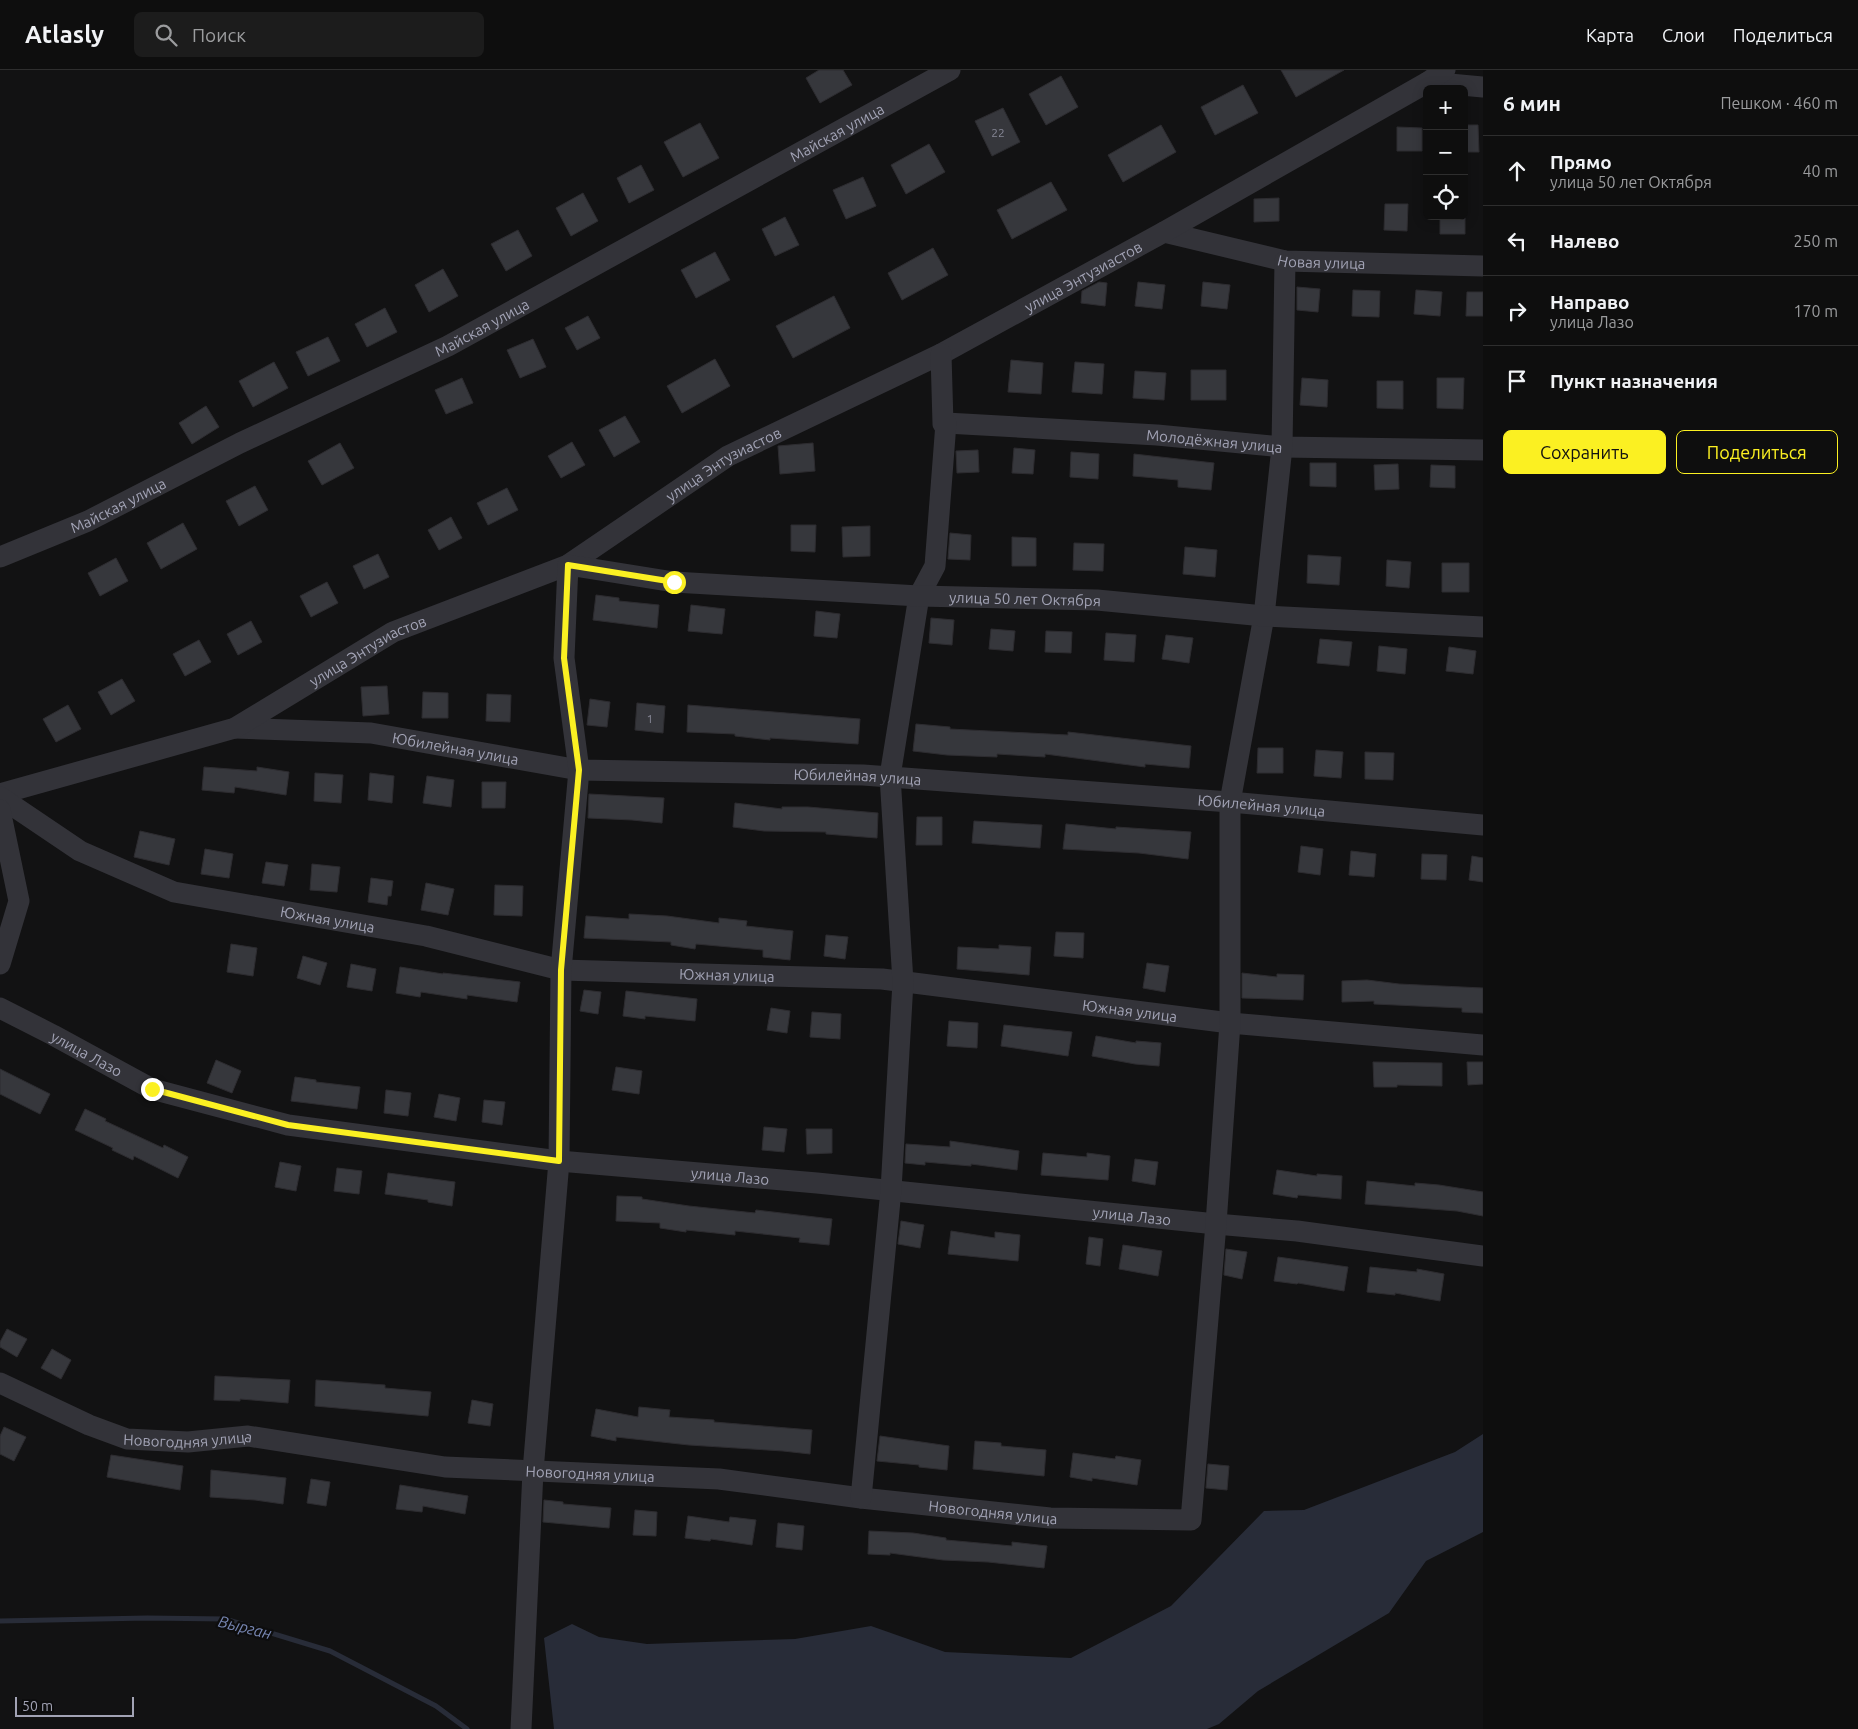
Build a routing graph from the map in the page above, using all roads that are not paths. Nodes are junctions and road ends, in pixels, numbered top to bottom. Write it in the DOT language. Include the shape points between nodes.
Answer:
graph roads {
  1 [pos="950,70"];
  2 [pos="1437,76"];
  3 [pos="1483,87"];
  4 [pos="1164,232"];
  5 [pos="1285,261"];
  6 [pos="1483,266"];
  7 [pos="941,354"];
  8 [pos="946,423"];
  9 [pos="1282,447"];
  10 [pos="1483,450"];
  11 [pos="0,556"];
  12 [pos="568,565"];
  13 [pos="919,596"];
  14 [pos="1264,616"];
  15 [pos="1483,627"];
  16 [pos="235,728"];
  17 [pos="579,770"];
  18 [pos="890,776"];
  19 [pos="0,795"];
  20 [pos="1230,802"];
  21 [pos="0,810"];
  22 [pos="1483,825"];
  23 [pos="0,964"];
  24 [pos="561,970"];
  25 [pos="902,982"];
  26 [pos="0,1008"];
  27 [pos="1230,1023"];
  28 [pos="1483,1044"];
  29 [pos="559,1161"];
  30 [pos="891,1190"];
  31 [pos="1216,1224"];
  32 [pos="1483,1256"];
  33 [pos="0,1384"];
  34 [pos="532,1471"];
  35 [pos="861,1498"];
  36 [pos="521,1729"];
  1 -- 11 [label="street, Майская улица" via="448,346 240,443 88,521"];
  2 -- 3 [label="street"];
  2 -- 4 [label="street, улица Энтузиастов"];
  4 -- 5 [label="street, Новая улица"];
  4 -- 7 [label="street, улица Энтузиастов"];
  5 -- 6 [label="street, Новая улица"];
  5 -- 9 [label="street"];
  7 -- 8 [label="street" via="943,424"];
  7 -- 12 [label="street, улица Энтузиастов" via="728,456"];
  8 -- 9 [label="street, Молодёжная улица"];
  8 -- 13 [label="street" via="935,566"];
  9 -- 10 [label="street, Молодёжная улица"];
  9 -- 14 [label="street"];
  12 -- 13 [label="street, улица 50 лет Октября" via="674,582"];
  12 -- 16 [label="street, улица Энтузиастов" via="393,632"];
  12 -- 17 [label="street" via="564,658"];
  13 -- 14 [label="street, улица 50 лет Октября" via="1097,600"];
  13 -- 18 [label="street"];
  14 -- 15 [label="street, улица 50 лет Октября"];
  14 -- 20 [label="street"];
  16 -- 17 [label="street, Юбилейная улица" via="372,733"];
  16 -- 19 [label="street, улица Энтузиастов"];
  17 -- 18 [label="street, Юбилейная улица"];
  17 -- 24 [label="street"];
  18 -- 20 [label="street, Юбилейная улица"];
  18 -- 25 [label="street"];
  19 -- 24 [label="street, Южная улица" via="80,851 174,892 426,936"];
  20 -- 22 [label="street, Юбилейная улица"];
  20 -- 27 [label="street"];
  21 -- 23 [label="street" via="20,901"];
  24 -- 25 [label="street, Южная улица"];
  24 -- 29 [label="street"];
  25 -- 27 [label="street, Южная улица"];
  25 -- 30 [label="street"];
  26 -- 29 [label="street, улица Лазо" via="152,1089 288,1125"];
  27 -- 28 [label="street, Южная улица"];
  27 -- 31 [label="street"];
  29 -- 30 [label="street, улица Лазо"];
  29 -- 34 [label="street"];
  30 -- 31 [label="street, улица Лазо"];
  30 -- 35 [label="street"];
  31 -- 32 [label="street, улица Лазо" via="1297,1231"];
  31 -- 35 [label="street, Новогодняя улица" via="1191,1520 1050,1518"];
  33 -- 34 [label="street, Новогодняя улица" via="127,1439 188,1442 248,1436 445,1467"];
  34 -- 35 [label="street, Новогодняя улица" via="719,1478"];
  34 -- 36 [label="street"];
}
